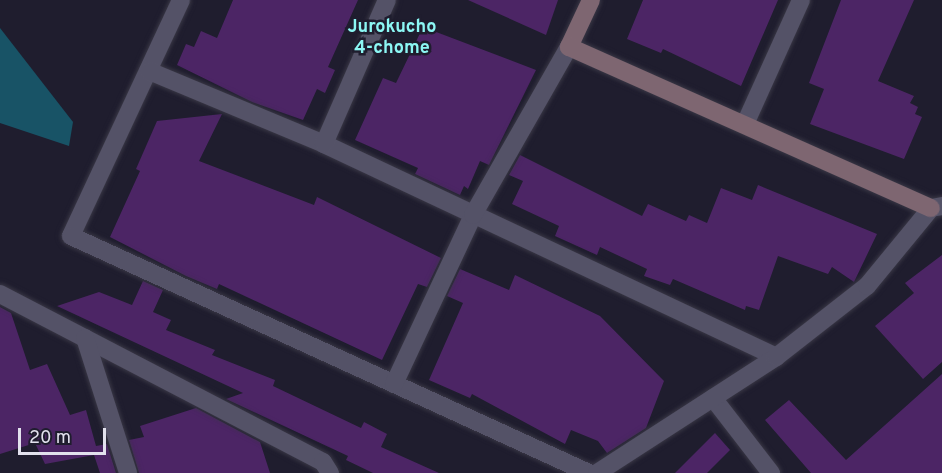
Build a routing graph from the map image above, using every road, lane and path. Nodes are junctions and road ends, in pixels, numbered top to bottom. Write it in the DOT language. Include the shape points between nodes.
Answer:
graph roads {
  1 [pos="181,0"];
  2 [pos="387,0"];
  3 [pos="591,0"];
  4 [pos="801,0"];
  5 [pos="569,47"];
  6 [pos="149,71"];
  7 [pos="745,124"];
  8 [pos="324,144"];
  9 [pos="936,207"];
  10 [pos="473,215"];
  11 [pos="0,294"];
  12 [pos="85,338"];
  13 [pos="777,357"];
  14 [pos="394,384"];
  15 [pos="713,398"];
  16 [pos="128,473"];
  17 [pos="330,473"];
  18 [pos="589,473"];
  19 [pos="597,473"];
  20 [pos="771,473"];
  1 -- 6 [label="street"];
  2 -- 8 [label="street"];
  3 -- 5 [label="street"];
  4 -- 7 [label="street"];
  5 -- 7 [label="street"];
  5 -- 10 [label="street"];
  6 -- 8 [label="street"];
  6 -- 14 [label="street" via="71,236"];
  7 -- 9 [label="street"];
  8 -- 10 [label="street"];
  9 -- 13 [label="street" via="867,286"];
  10 -- 13 [label="street"];
  10 -- 14 [label="street"];
  11 -- 12 [label="street"];
  12 -- 16 [label="street"];
  12 -- 17 [label="street" via="323,462"];
  13 -- 15 [label="street"];
  14 -- 18 [label="street"];
  15 -- 19 [label="street"];
  15 -- 20 [label="street"];
}
